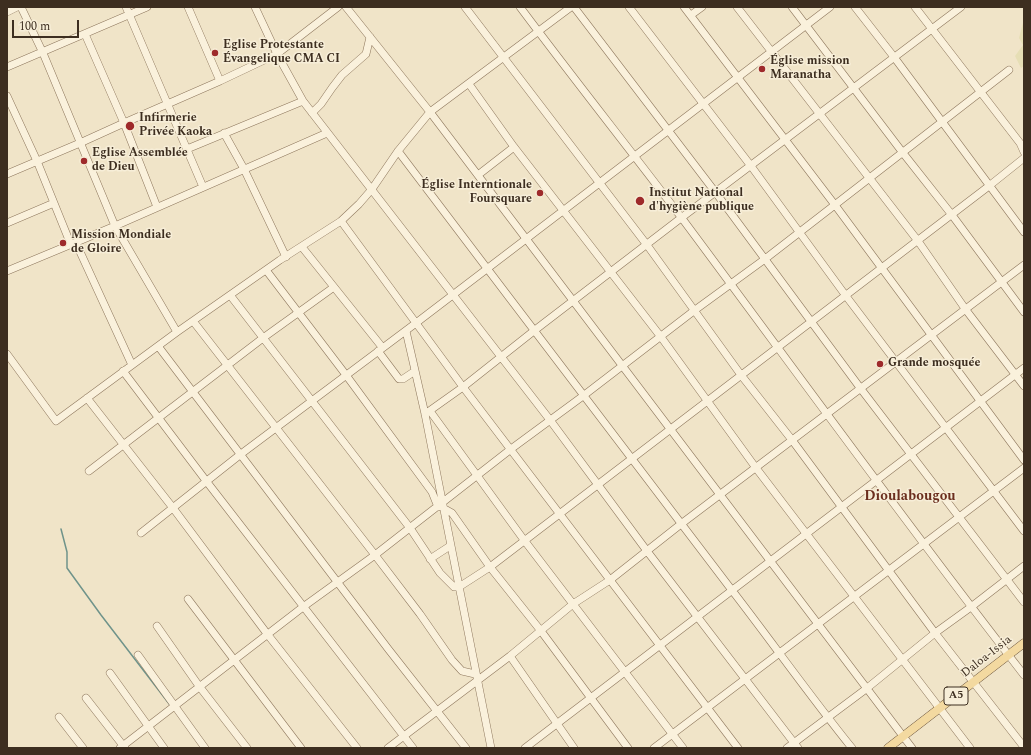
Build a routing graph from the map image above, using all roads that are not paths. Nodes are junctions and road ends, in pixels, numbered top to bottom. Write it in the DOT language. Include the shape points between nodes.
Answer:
graph roads {
  1 [pos="18,7"];
  2 [pos="21,7"];
  3 [pos="126,7"];
  4 [pos="147,7"];
  5 [pos="188,7"];
  6 [pos="255,7"];
  7 [pos="338,7"];
  8 [pos="346,7"];
  9 [pos="464,7"];
  10 [pos="520,7"];
  11 [pos="573,7"];
  12 [pos="629,7"];
  13 [pos="684,7"];
  14 [pos="702,7"];
  15 [pos="737,7"];
  16 [pos="792,7"];
  17 [pos="830,7"];
  18 [pos="855,7"];
  19 [pos="915,7"];
  20 [pos="961,7"];
  21 [pos="7,12"];
  22 [pos="130,15"];
  23 [pos="691,15"];
  24 [pos="806,26"];
  25 [pos="932,29"];
  26 [pos="538,32"];
  27 [pos="85,34"];
  28 [pos="370,37"];
  29 [pos="772,51"];
  30 [pos="43,52"];
  31 [pos="277,54"];
  32 [pos="894,57"];
  33 [pos="503,58"];
  34 [pos="7,67"];
  35 [pos="1009,70"];
  36 [pos="739,78"];
  37 [pos="220,81"];
  38 [pos="469,84"];
  39 [pos="854,88"];
  40 [pos="980,93"];
  41 [pos="7,96"];
  42 [pos="303,101"];
  43 [pos="168,103"];
  44 [pos="703,104"];
  45 [pos="430,112"];
  46 [pos="312,113"];
  47 [pos="819,114"];
  48 [pos="124,122"];
  49 [pos="942,122"];
  50 [pos="668,132"];
  51 [pos="224,133"];
  52 [pos="327,133"];
  53 [pos="786,140"];
  54 [pos="80,143"];
  55 [pos="514,147"];
  56 [pos="187,149"];
  57 [pos="398,151"];
  58 [pos="1024,152"];
  59 [pos="903,153"];
  60 [pos="635,157"];
  61 [pos="1024,158"];
  62 [pos="37,161"];
  63 [pos="751,166"];
  64 [pos="244,169"];
  65 [pos="7,174"];
  66 [pos="478,175"];
  67 [pos="868,177"];
  68 [pos="600,183"];
  69 [pos="989,186"];
  70 [pos="203,187"];
  71 [pos="372,189"];
  72 [pos="716,193"];
  73 [pos="54,203"];
  74 [pos="835,205"];
  75 [pos="157,207"];
  76 [pos="563,211"];
  77 [pos="952,214"];
  78 [pos="681,218"];
  79 [pos="341,221"];
  80 [pos="7,223"];
  81 [pos="115,226"];
  82 [pos="799,232"];
  83 [pos="1024,232"];
  84 [pos="526,238"];
  85 [pos="918,241"];
  86 [pos="73,244"];
  87 [pos="647,245"];
  88 [pos="302,247"];
  89 [pos="286,256"];
  90 [pos="765,259"];
  91 [pos="1024,265"];
  92 [pos="487,268"];
  93 [pos="882,268"];
  94 [pos="266,270"];
  95 [pos="7,271"];
  96 [pos="611,272"];
  97 [pos="1002,282"];
  98 [pos="730,285"];
  99 [pos="334,287"];
  100 [pos="230,295"];
  101 [pos="452,295"];
  102 [pos="846,296"];
  103 [pos="573,301"];
  104 [pos="695,310"];
  105 [pos="966,310"];
  106 [pos="1024,312"];
  107 [pos="298,313"];
  108 [pos="193,321"];
  109 [pos="812,321"];
  110 [pos="416,323"];
  111 [pos="535,330"];
  112 [pos="406,331"];
  113 [pos="177,332"];
  114 [pos="932,335"];
  115 [pos="661,337"];
  116 [pos="262,338"];
  117 [pos="158,346"];
  118 [pos="777,348"];
  119 [pos="380,349"];
  120 [pos="7,354"];
  121 [pos="500,357"];
  122 [pos="896,362"];
  123 [pos="132,365"];
  124 [pos="227,365"];
  125 [pos="623,366"];
  126 [pos="1024,368"];
  127 [pos="123,371"];
  128 [pos="415,371"];
  129 [pos="346,375"];
  130 [pos="741,375"];
  131 [pos="1015,375"];
  132 [pos="1024,386"];
  133 [pos="463,387"];
  134 [pos="861,389"];
  135 [pos="193,391"];
  136 [pos="583,396"];
  137 [pos="87,398"];
  138 [pos="311,401"];
  139 [pos="980,401"];
  140 [pos="707,402"];
  141 [pos="427,412"];
  142 [pos="827,415"];
  143 [pos="159,418"];
  144 [pos="550,420"];
  145 [pos="945,427"];
  146 [pos="276,428"];
  147 [pos="670,429"];
  148 [pos="792,440"];
  149 [pos="124,444"];
  150 [pos="511,449"];
  151 [pos="241,454"];
  152 [pos="911,454"];
  153 [pos="632,458"];
  154 [pos="1024,460"];
  155 [pos="756,468"];
  156 [pos="1024,468"];
  157 [pos="89,471"];
  158 [pos="476,476"];
  159 [pos="876,481"];
  160 [pos="207,482"];
  161 [pos="597,485"];
  162 [pos="993,491"];
  163 [pos="720,495"];
  164 [pos="441,506"];
  165 [pos="841,507"];
  166 [pos="173,508"];
  167 [pos="559,513"];
  168 [pos="959,517"];
  169 [pos="681,524"];
  170 [pos="410,528"];
  171 [pos="1024,530"];
  172 [pos="141,533"];
  173 [pos="806,533"];
  174 [pos="524,540"];
  175 [pos="923,543"];
  176 [pos="450,546"];
  177 [pos="647,551"];
  178 [pos="376,555"];
  179 [pos="430,559"];
  180 [pos="769,561"];
  181 [pos="490,566"];
  182 [pos="1024,566"];
  183 [pos="888,571"];
  184 [pos="610,580"];
  185 [pos="1006,580"];
  186 [pos="338,581"];
  187 [pos="459,587"];
  188 [pos="732,590"];
  189 [pos="855,596"];
  190 [pos="188,599"];
  191 [pos="1024,602"];
  192 [pos="573,604"];
  193 [pos="303,607"];
  194 [pos="971,607"];
  195 [pos="697,616"];
  196 [pos="818,624"];
  197 [pos="157,626"];
  198 [pos="540,631"];
  199 [pos="935,633"];
  200 [pos="268,635"];
  201 [pos="1024,644"];
  202 [pos="660,645"];
  203 [pos="779,654"];
  204 [pos="138,655"];
  205 [pos="1009,655"];
  206 [pos="510,656"];
  207 [pos="902,659"];
  208 [pos="235,660"];
  209 [pos="625,671"];
  210 [pos="110,673"];
  211 [pos="1024,675"];
  212 [pos="476,678"];
  213 [pos="745,679"];
  214 [pos="974,682"];
  215 [pos="199,686"];
  216 [pos="866,689"];
  217 [pos="86,698"];
  218 [pos="590,698"];
  219 [pos="173,708"];
  220 [pos="707,708"];
  221 [pos="939,708"];
  222 [pos="437,711"];
  223 [pos="59,717"];
  224 [pos="827,717"];
  225 [pos="556,724"];
  226 [pos="148,727"];
  227 [pos="672,734"];
  228 [pos="404,736"];
  229 [pos="903,736"];
  230 [pos="796,745"];
  231 [pos="123,747"];
  232 [pos="1023,747"];
  233 [pos="83,748"];
  234 [pos="164,748"];
  235 [pos="205,748"];
  236 [pos="247,748"];
  237 [pos="301,748"];
  238 [pos="357,748"];
  239 [pos="388,748"];
  240 [pos="413,748"];
  241 [pos="466,748"];
  242 [pos="491,748"];
  243 [pos="525,748"];
  244 [pos="574,748"];
  245 [pos="628,748"];
  246 [pos="654,748"];
  247 [pos="682,748"];
  248 [pos="738,748"];
  249 [pos="787,748"];
  250 [pos="852,748"];
  251 [pos="888,748"];
  252 [pos="912,748"];
  253 [pos="970,748"];
  1 -- 21 [label="street"];
  2 -- 30 [label="street"];
  3 -- 22 [label="street"];
  4 -- 22 [label="street"];
  5 -- 37 [label="street"];
  6 -- 31 [label="street"];
  7 -- 31 [label="street"];
  8 -- 28 [label="street"];
  9 -- 33 [label="street"];
  10 -- 26 [label="street"];
  11 -- 26 [label="street"];
  11 -- 50 [label="street"];
  12 -- 44 [label="street"];
  13 -- 23 [label="street"];
  14 -- 23 [label="street"];
  15 -- 29 [label="street"];
  16 -- 24 [label="street"];
  17 -- 24 [label="street"];
  18 -- 32 [label="street"];
  19 -- 25 [label="street"];
  20 -- 25 [label="street"];
  22 -- 27 [label="street"];
  22 -- 43 [label="street"];
  23 -- 36 [label="street"];
  24 -- 29 [label="street"];
  24 -- 39 [label="street"];
  25 -- 32 [label="street"];
  25 -- 40 [label="street"];
  26 -- 33 [label="street"];
  26 -- 60 [label="street"];
  27 -- 30 [label="street"];
  27 -- 48 [label="street"];
  28 -- 45 [label="street"];
  28 -- 46 [label="street" via="367,52 342,75"];
  29 -- 36 [label="street"];
  29 -- 47 [label="street"];
  30 -- 34 [label="street"];
  30 -- 54 [label="street"];
  31 -- 37 [label="street"];
  31 -- 42 [label="street"];
  32 -- 39 [label="street"];
  32 -- 49 [label="street"];
  33 -- 38 [label="street"];
  33 -- 68 [label="street"];
  35 -- 40 [label="street"];
  36 -- 44 [label="street"];
  36 -- 53 [label="street"];
  37 -- 43 [label="street"];
  38 -- 45 [label="street"];
  38 -- 55 [label="street"];
  39 -- 47 [label="street"];
  39 -- 59 [label="street"];
  40 -- 49 [label="street"];
  40 -- 58 [label="street" via="1020,143"];
  41 -- 62 [label="street"];
  42 -- 46 [label="street"];
  42 -- 51 [label="street"];
  43 -- 48 [label="street"];
  43 -- 56 [label="street"];
  44 -- 50 [label="street"];
  44 -- 63 [label="street"];
  45 -- 57 [label="street"];
  45 -- 66 [label="street"];
  46 -- 52 [label="street"];
  47 -- 53 [label="street"];
  47 -- 67 [label="street"];
  48 -- 54 [label="street"];
  48 -- 75 [label="street"];
  49 -- 59 [label="street"];
  49 -- 69 [label="street"];
  50 -- 60 [label="street"];
  50 -- 72 [label="street"];
  51 -- 56 [label="street"];
  51 -- 64 [label="street"];
  52 -- 64 [label="street"];
  52 -- 71 [label="street"];
  53 -- 63 [label="street"];
  53 -- 74 [label="street"];
  54 -- 62 [label="street"];
  54 -- 81 [label="street"];
  55 -- 66 [label="street"];
  55 -- 76 [label="street"];
  56 -- 70 [label="street"];
  57 -- 71 [label="street"];
  57 -- 92 [label="street"];
  59 -- 67 [label="street"];
  59 -- 77 [label="street"];
  60 -- 68 [label="street"];
  60 -- 78 [label="street"];
  61 -- 69 [label="street"];
  62 -- 65 [label="street"];
  62 -- 73 [label="street"];
  63 -- 72 [label="street"];
  63 -- 82 [label="street"];
  64 -- 70 [label="street"];
  64 -- 89 [label="street"];
  66 -- 84 [label="street"];
  67 -- 74 [label="street"];
  67 -- 85 [label="street"];
  68 -- 76 [label="street"];
  68 -- 87 [label="street"];
  69 -- 77 [label="street"];
  69 -- 83 [label="street"];
  70 -- 75 [label="street"];
  71 -- 79 [label="street"];
  71 -- 101 [label="street"];
  72 -- 78 [label="street"];
  72 -- 90 [label="street"];
  73 -- 80 [label="street"];
  73 -- 86 [label="street"];
  74 -- 82 [label="street"];
  74 -- 93 [label="street"];
  75 -- 81 [label="street"];
  76 -- 84 [label="street"];
  76 -- 96 [label="street"];
  77 -- 85 [label="street"];
  77 -- 97 [label="street"];
  78 -- 87 [label="street"];
  78 -- 98 [label="street"];
  79 -- 88 [label="street"];
  79 -- 110 [label="street"];
  81 -- 86 [label="street"];
  81 -- 113 [label="street"];
  82 -- 90 [label="street"];
  82 -- 102 [label="street"];
  84 -- 92 [label="street"];
  84 -- 103 [label="street"];
  85 -- 93 [label="street"];
  85 -- 105 [label="street"];
  86 -- 95 [label="street"];
  86 -- 123 [label="street"];
  87 -- 96 [label="street"];
  87 -- 104 [label="street"];
  88 -- 89 [label="street"];
  88 -- 99 [label="street"];
  89 -- 94 [label="street"];
  90 -- 98 [label="street"];
  90 -- 109 [label="street"];
  91 -- 97 [label="street"];
  92 -- 101 [label="street"];
  92 -- 111 [label="street"];
  93 -- 102 [label="street"];
  93 -- 114 [label="street"];
  94 -- 100 [label="street"];
  94 -- 107 [label="street"];
  96 -- 103 [label="street"];
  96 -- 115 [label="street"];
  97 -- 105 [label="street"];
  97 -- 106 [label="street"];
  98 -- 104 [label="street"];
  98 -- 118 [label="street"];
  99 -- 107 [label="street"];
  99 -- 119 [label="street"];
  100 -- 108 [label="street"];
  100 -- 116 [label="street"];
  101 -- 110 [label="street"];
  101 -- 121 [label="street"];
  102 -- 109 [label="street"];
  102 -- 122 [label="street"];
  103 -- 111 [label="street"];
  103 -- 125 [label="street"];
  104 -- 115 [label="street"];
  104 -- 130 [label="street"];
  105 -- 114 [label="street"];
  105 -- 131 [label="street"];
  107 -- 116 [label="street"];
  107 -- 129 [label="street"];
  108 -- 113 [label="street"];
  108 -- 124 [label="street"];
  109 -- 118 [label="street"];
  109 -- 134 [label="street"];
  110 -- 112 [label="street"];
  110 -- 133 [label="street"];
  111 -- 121 [label="street"];
  111 -- 136 [label="street"];
  112 -- 119 [label="street"];
  112 -- 128 [label="street"];
  113 -- 117 [label="street"];
  114 -- 122 [label="street"];
  114 -- 139 [label="street"];
  115 -- 125 [label="street"];
  115 -- 140 [label="street"];
  116 -- 124 [label="street"];
  116 -- 138 [label="street"];
  117 -- 123 [label="street"];
  117 -- 135 [label="street"];
  118 -- 130 [label="street"];
  118 -- 142 [label="street"];
  119 -- 128 [label="street" via="399,379"];
  119 -- 129 [label="street"];
  120 -- 137 [label="street" via="56,422"];
  121 -- 133 [label="street"];
  121 -- 144 [label="street"];
  122 -- 134 [label="street"];
  122 -- 145 [label="street"];
  123 -- 127 [label="street"];
  124 -- 135 [label="street"];
  124 -- 146 [label="street"];
  125 -- 136 [label="street"];
  125 -- 147 [label="street"];
  126 -- 131 [label="street"];
  127 -- 137 [label="street"];
  127 -- 143 [label="street"];
  128 -- 141 [label="street"];
  129 -- 138 [label="street"];
  129 -- 164 [label="street"];
  130 -- 140 [label="street"];
  130 -- 148 [label="street"];
  131 -- 132 [label="street"];
  131 -- 139 [label="street"];
  133 -- 141 [label="street"];
  133 -- 150 [label="street"];
  134 -- 142 [label="street"];
  134 -- 152 [label="street"];
  135 -- 143 [label="street"];
  135 -- 151 [label="street"];
  136 -- 144 [label="street"];
  136 -- 153 [label="street"];
  137 -- 149 [label="street"];
  138 -- 146 [label="street"];
  138 -- 170 [label="street"];
  139 -- 145 [label="street"];
  139 -- 154 [label="street"];
  140 -- 147 [label="street"];
  140 -- 155 [label="street"];
  141 -- 158 [label="street"];
  141 -- 164 [label="street"];
  142 -- 148 [label="street"];
  142 -- 159 [label="street"];
  143 -- 149 [label="street"];
  143 -- 160 [label="street"];
  144 -- 150 [label="street"];
  144 -- 161 [label="street"];
  145 -- 152 [label="street"];
  145 -- 162 [label="street"];
  146 -- 151 [label="street"];
  146 -- 178 [label="street"];
  147 -- 153 [label="street"];
  147 -- 163 [label="street"];
  148 -- 155 [label="street"];
  148 -- 165 [label="street"];
  149 -- 157 [label="street"];
  149 -- 166 [label="street"];
  150 -- 158 [label="street"];
  150 -- 167 [label="street"];
  151 -- 160 [label="street"];
  151 -- 186 [label="street"];
  152 -- 159 [label="street"];
  152 -- 168 [label="street"];
  153 -- 161 [label="street"];
  153 -- 169 [label="street"];
  155 -- 163 [label="street"];
  155 -- 173 [label="street"];
  156 -- 162 [label="street"];
  158 -- 164 [label="street"];
  158 -- 174 [label="street"];
  159 -- 165 [label="street"];
  159 -- 175 [label="street"];
  160 -- 166 [label="street"];
  160 -- 193 [label="street"];
  161 -- 167 [label="street"];
  161 -- 177 [label="street"];
  162 -- 168 [label="street"];
  162 -- 171 [label="street"];
  163 -- 169 [label="street"];
  163 -- 180 [label="street"];
  164 -- 170 [label="street"];
  164 -- 176 [label="street"];
  164 -- 181 [label="street" via="452,512"];
  165 -- 173 [label="street"];
  165 -- 183 [label="street"];
  166 -- 172 [label="street"];
  166 -- 200 [label="street"];
  167 -- 174 [label="street"];
  167 -- 184 [label="street"];
  168 -- 175 [label="street"];
  168 -- 185 [label="street"];
  169 -- 177 [label="street"];
  169 -- 188 [label="street"];
  170 -- 178 [label="street"];
  170 -- 179 [label="street"];
  173 -- 180 [label="street"];
  173 -- 189 [label="street"];
  174 -- 181 [label="street"];
  174 -- 192 [label="street"];
  175 -- 183 [label="street"];
  175 -- 194 [label="street"];
  176 -- 179 [label="street"];
  176 -- 187 [label="street"];
  177 -- 184 [label="street"];
  177 -- 195 [label="street"];
  178 -- 186 [label="street"];
  178 -- 212 [label="street" via="452,660 462,671"];
  179 -- 187 [label="street" via="449,583"];
  180 -- 188 [label="street"];
  180 -- 196 [label="street"];
  181 -- 187 [label="street"];
  181 -- 198 [label="street"];
  182 -- 185 [label="street"];
  183 -- 189 [label="street"];
  183 -- 199 [label="street"];
  184 -- 192 [label="street"];
  184 -- 202 [label="street"];
  185 -- 191 [label="street"];
  185 -- 194 [label="street"];
  186 -- 193 [label="street"];
  186 -- 222 [label="street"];
  187 -- 212 [label="street"];
  188 -- 195 [label="street"];
  188 -- 203 [label="street"];
  189 -- 196 [label="street"];
  189 -- 207 [label="street"];
  190 -- 208 [label="street"];
  192 -- 198 [label="street"];
  192 -- 209 [label="street"];
  193 -- 200 [label="street"];
  193 -- 228 [label="street"];
  194 -- 199 [label="street"];
  194 -- 205 [label="street"];
  195 -- 202 [label="street"];
  195 -- 213 [label="street"];
  196 -- 203 [label="street"];
  196 -- 216 [label="street"];
  197 -- 215 [label="street"];
  198 -- 206 [label="street"];
  198 -- 218 [label="street"];
  199 -- 207 [label="street"];
  199 -- 214 [label="street"];
  200 -- 208 [label="street"];
  200 -- 238 [label="street"];
  201 -- 205 [label="main road, Daloa-Issia / A5"];
  202 -- 209 [label="street"];
  202 -- 220 [label="street"];
  203 -- 213 [label="street"];
  203 -- 224 [label="street"];
  204 -- 219 [label="street"];
  205 -- 211 [label="street"];
  205 -- 214 [label="main road, Daloa-Issia / A5"];
  206 -- 212 [label="street"];
  206 -- 225 [label="street"];
  207 -- 216 [label="street"];
  207 -- 221 [label="street"];
  208 -- 215 [label="street"];
  208 -- 237 [label="street"];
  209 -- 218 [label="street"];
  209 -- 227 [label="street"];
  210 -- 226 [label="street"];
  212 -- 222 [label="street"];
  212 -- 242 [label="street"];
  213 -- 220 [label="street"];
  213 -- 230 [label="street"];
  214 -- 221 [label="main road, Daloa-Issia / A5"];
  214 -- 232 [label="street"];
  215 -- 219 [label="street"];
  215 -- 236 [label="street"];
  216 -- 224 [label="street"];
  216 -- 229 [label="street"];
  217 -- 231 [label="street"];
  218 -- 225 [label="street"];
  218 -- 245 [label="street"];
  219 -- 226 [label="street"];
  219 -- 235 [label="street"];
  220 -- 227 [label="street"];
  220 -- 248 [label="street"];
  221 -- 229 [label="main road, Daloa-Issia / A5"];
  221 -- 253 [label="street"];
  222 -- 228 [label="street"];
  222 -- 241 [label="street"];
  223 -- 233 [label="street"];
  224 -- 230 [label="street"];
  224 -- 250 [label="street"];
  225 -- 243 [label="street"];
  225 -- 244 [label="street"];
  226 -- 231 [label="street"];
  226 -- 234 [label="street"];
  227 -- 246 [label="street"];
  227 -- 247 [label="street"];
  228 -- 239 [label="street"];
  228 -- 240 [label="street"];
  229 -- 251 [label="main road, Daloa-Issia / A5"];
  229 -- 252 [label="street"];
  230 -- 249 [label="street"];
}
